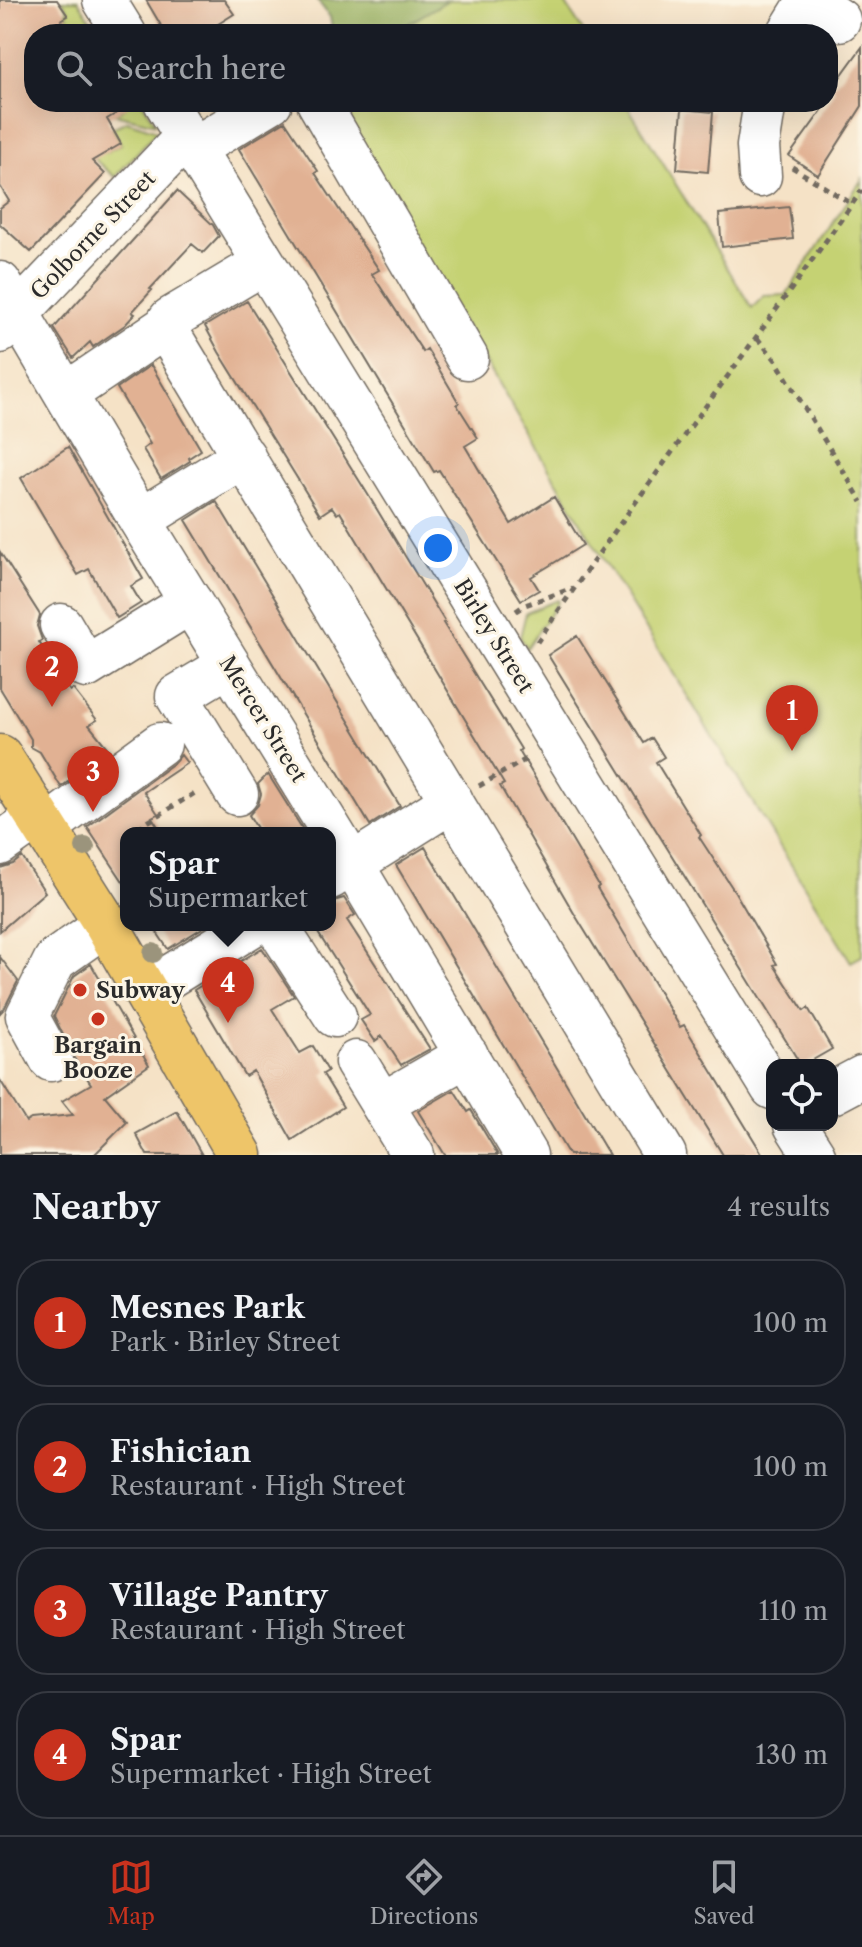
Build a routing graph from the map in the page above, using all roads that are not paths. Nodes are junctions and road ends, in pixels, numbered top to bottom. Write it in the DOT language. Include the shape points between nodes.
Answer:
graph roads {
  1 [pos="104,0"];
  2 [pos="839,20"];
  3 [pos="119,24"];
  4 [pos="794,24"];
  5 [pos="171,112"];
  6 [pos="251,112"];
  7 [pos="324,112"];
  8 [pos="763,112"];
  9 [pos="190,143"];
  10 [pos="760,178"];
  11 [pos="264,263"];
  12 [pos="6,310"];
  13 [pos="165,327"];
  14 [pos="467,358"];
  15 [pos="66,394"];
  16 [pos="244,456"];
  17 [pos="140,520"];
  18 [pos="191,602"];
  19 [pos="61,625"];
  20 [pos="229,665"];
  21 [pos="160,744"];
  22 [pos="0,757"];
  23 [pos="218,792"];
  24 [pos="452,801"];
  25 [pos="42,822"];
  26 [pos="317,827"];
  27 [pos="0,844"];
  28 [pos="341,871"];
  29 [pos="106,924"];
  30 [pos="243,931"];
  31 [pos="280,931"];
  32 [pos="146,991"];
  33 [pos="335,1016"];
  34 [pos="467,1055"];
  35 [pos="51,1060"];
  36 [pos="356,1062"];
  37 [pos="862,1077"];
  38 [pos="766,1078"];
  39 [pos="838,1090"];
  40 [pos="382,1104"];
  41 [pos="799,1131"];
  42 [pos="240,1155"];
  43 [pos="413,1155"];
  44 [pos="526,1155"];
  45 [pos="665,1155"];
  46 [pos="814,1155"];
  1 -- 3 [label="street"];
  2 -- 4 [label="street" via="809,0"];
  5 -- 9 [label="street, Birley Street"];
  6 -- 9 [label="street, Golborne Street"];
  7 -- 14 [label="street"];
  8 -- 10 [label="street"];
  9 -- 11 [label="street, Birley Street"];
  9 -- 12 [label="street, Golborne Street"];
  11 -- 13 [label="street" via="170,319"];
  11 -- 38 [label="street, Birley Street"];
  12 -- 15 [label="street, Mercer Street"];
  13 -- 15 [label="street"];
  13 -- 16 [label="street"];
  15 -- 17 [label="street, Mercer Street"];
  16 -- 17 [label="street"];
  16 -- 24 [label="street"];
  17 -- 18 [label="street, Mercer Street"];
  18 -- 19 [label="street" via="86,667"];
  18 -- 20 [label="street, Mercer Street"];
  20 -- 23 [label="street" via="177,696"];
  20 -- 26 [label="street, Mercer Street"];
  21 -- 25 [label="street"];
  22 -- 25 [label="main road"];
  24 -- 28 [label="street"];
  24 -- 45 [label="street"];
  25 -- 27 [label="street"];
  25 -- 29 [label="main road"];
  28 -- 34 [label="street, Mercer Street"];
  29 -- 32 [label="main road"];
  29 -- 35 [label="street" via="55,960 27,1016"];
  30 -- 32 [label="street"];
  31 -- 33 [label="street"];
  32 -- 42 [label="main road"];
  34 -- 40 [label="street"];
  34 -- 44 [label="street, Mercer Street"];
  36 -- 40 [label="street"];
  37 -- 39 [label="street"];
  40 -- 43 [label="street"];
  41 -- 46 [label="street"];
}
